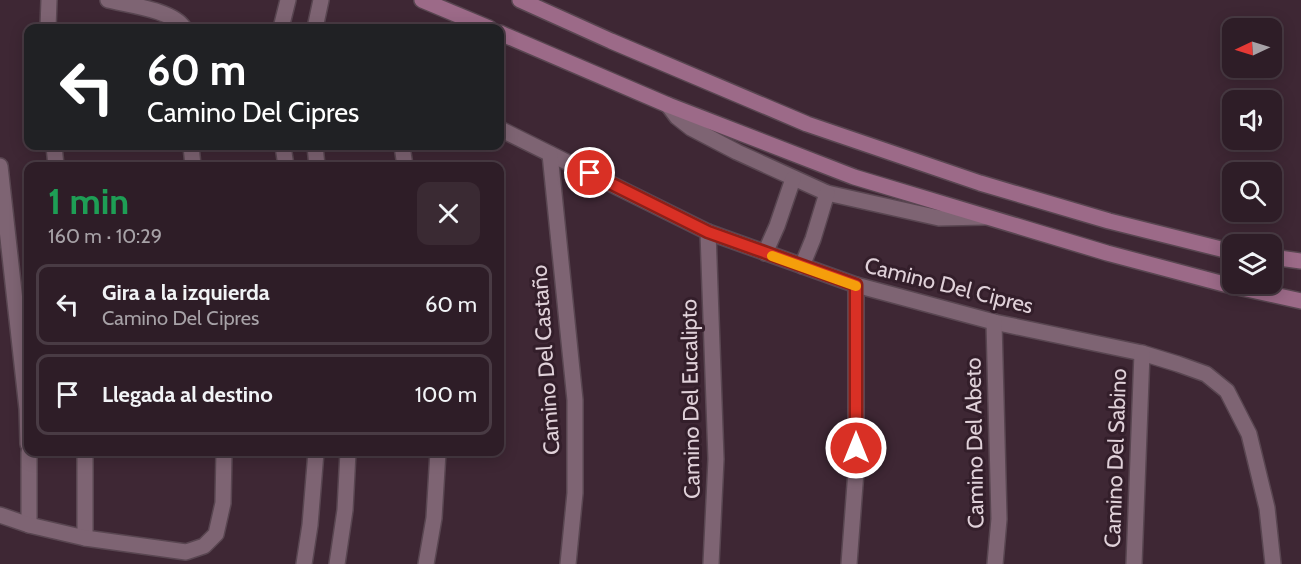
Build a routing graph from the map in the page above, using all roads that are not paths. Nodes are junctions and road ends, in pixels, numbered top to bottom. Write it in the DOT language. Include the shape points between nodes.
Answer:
graph roads {
  1 [pos="49,0"];
  2 [pos="108,0"];
  3 [pos="288,0"];
  4 [pos="321,0"];
  5 [pos="422,0"];
  6 [pos="520,0"];
  7 [pos="48,24"];
  8 [pos="181,24"];
  9 [pos="282,24"];
  10 [pos="316,24"];
  11 [pos="479,24"];
  12 [pos="504,35"];
  13 [pos="668,105"];
  14 [pos="504,131"];
  15 [pos="550,154"];
  16 [pos="0,166"];
  17 [pos="793,179"];
  18 [pos="827,194"];
  19 [pos="985,218"];
  20 [pos="708,232"];
  21 [pos="1222,249"];
  22 [pos="765,253"];
  23 [pos="1282,258"];
  24 [pos="1301,261"];
  25 [pos="802,266"];
  26 [pos="856,285"];
  27 [pos="1301,301"];
  28 [pos="994,322"];
  29 [pos="1142,353"];
  30 [pos="24,382"];
  31 [pos="29,456"];
  32 [pos="85,456"];
  33 [pos="224,456"];
  34 [pos="316,456"];
  35 [pos="348,456"];
  36 [pos="438,456"];
  37 [pos="0,515"];
  38 [pos="29,525"];
  39 [pos="86,538"];
  40 [pos="304,564"];
  41 [pos="337,564"];
  42 [pos="426,564"];
  43 [pos="568,564"];
  44 [pos="711,564"];
  45 [pos="849,564"];
  46 [pos="995,564"];
  47 [pos="1134,564"];
  48 [pos="1274,564"];
  1 -- 7 [label="street"];
  2 -- 8 [label="street" via="160,13"];
  3 -- 9 [label="street"];
  4 -- 10 [label="street"];
  5 -- 11 [label="street"];
  6 -- 21 [label="street" via="807,124 980,183"];
  12 -- 13 [label="street"];
  13 -- 17 [label="street" via="691,128"];
  13 -- 19 [label="street" via="854,177"];
  14 -- 15 [label="street, Camino Del Cipres"];
  15 -- 20 [label="street, Camino Del Cipres"];
  15 -- 43 [label="street, Camino Del Castaño" via="575,400 574,494"];
  16 -- 30 [label="street"];
  17 -- 18 [label="street"];
  17 -- 22 [label="street"];
  18 -- 19 [label="street" via="939,218"];
  18 -- 25 [label="street"];
  19 -- 27 [label="street" via="1192,276"];
  20 -- 22 [label="street, Camino Del Cipres"];
  20 -- 44 [label="street, Camino Del Eucalipto" via="716,459"];
  22 -- 25 [label="street, Camino Del Cipres"];
  23 -- 24 [label="street"];
  25 -- 26 [label="street, Camino Del Cipres"];
  26 -- 28 [label="street, Camino Del Cipres"];
  26 -- 45 [label="street" via="856,471"];
  28 -- 29 [label="street, Camino Del Cipres"];
  28 -- 46 [label="street, Camino Del Abeto" via="999,519"];
  29 -- 47 [label="street, Camino Del Sabino"];
  29 -- 48 [label="street, Camino Del Cipres" via="1206,375 1227,391 1249,434 1267,508"];
  31 -- 38 [label="street"];
  32 -- 39 [label="street"];
  33 -- 39 [label="street" via="216,534 204,546 186,552"];
  34 -- 40 [label="street"];
  35 -- 41 [label="street"];
  36 -- 42 [label="street"];
  37 -- 38 [label="street"];
  38 -- 39 [label="street"];
}
